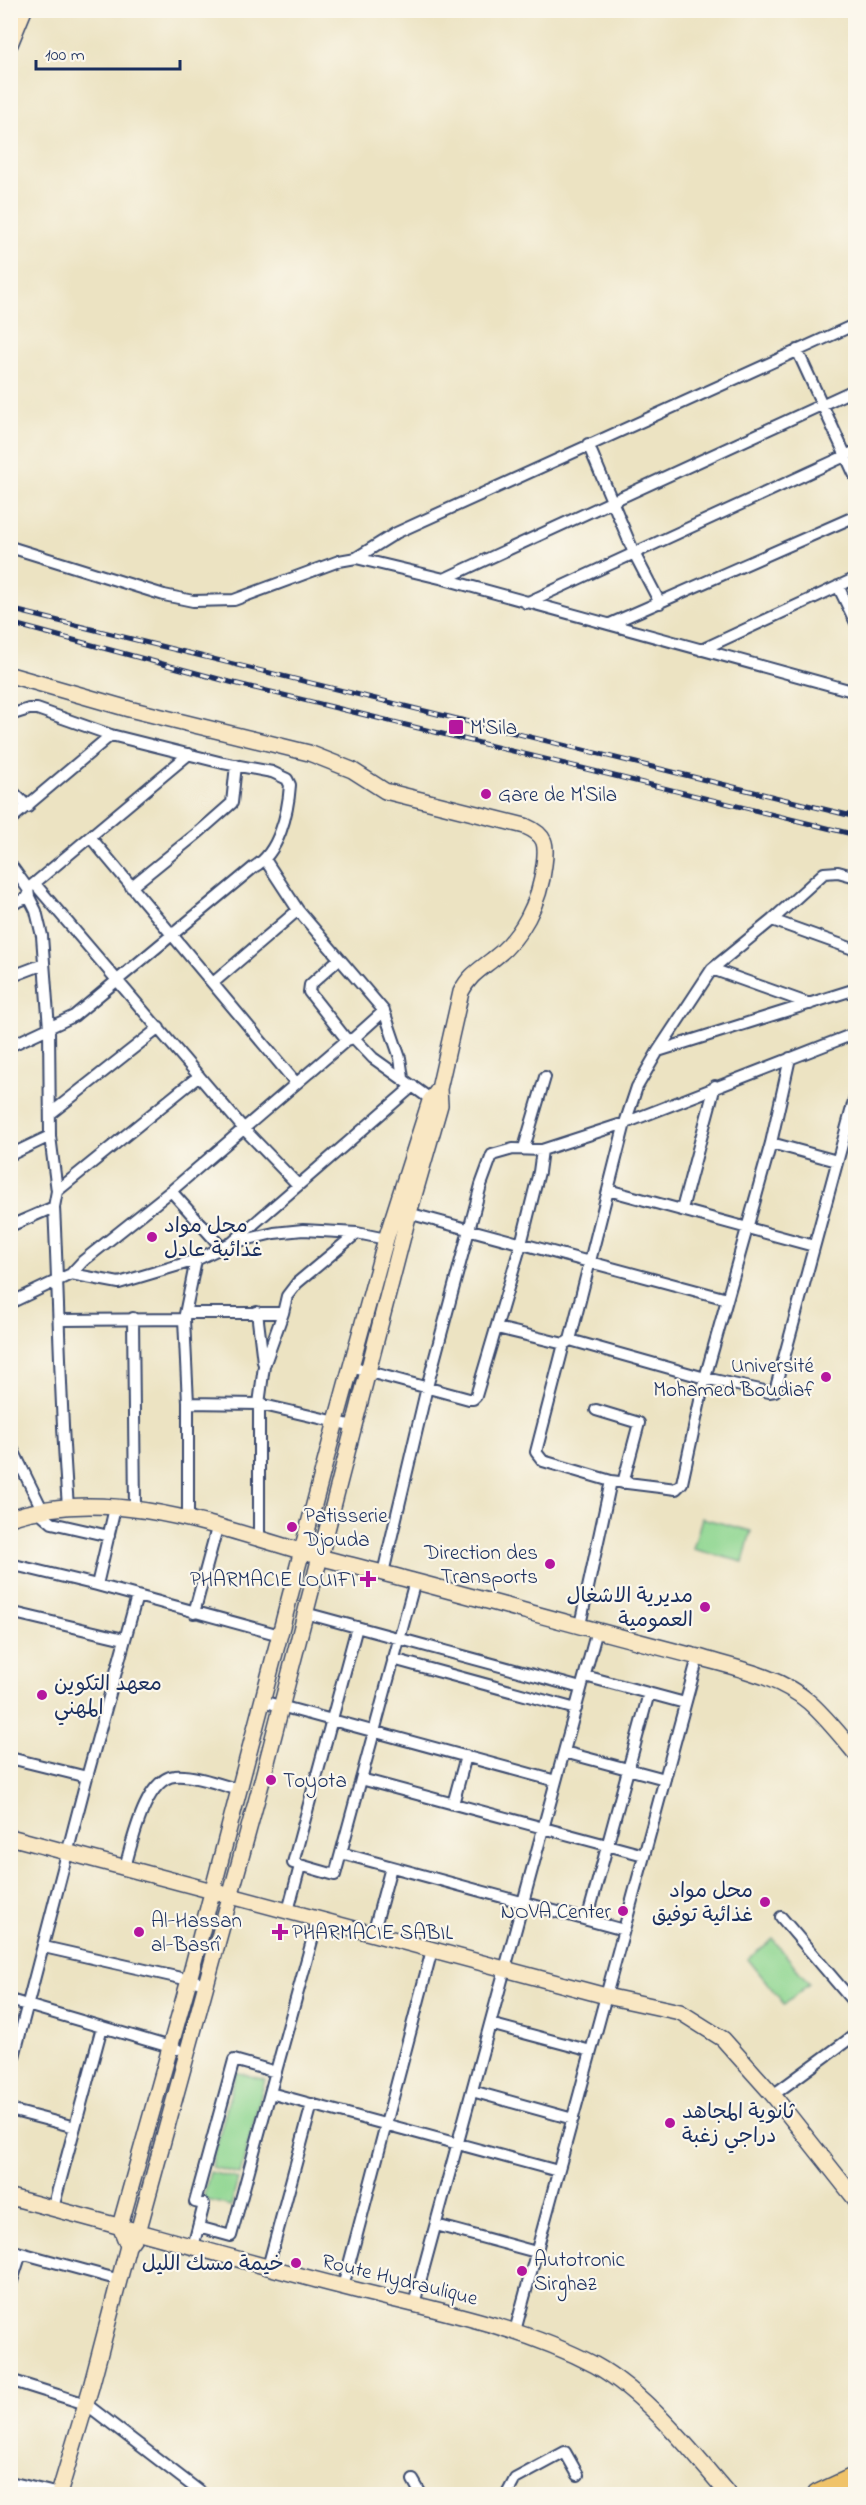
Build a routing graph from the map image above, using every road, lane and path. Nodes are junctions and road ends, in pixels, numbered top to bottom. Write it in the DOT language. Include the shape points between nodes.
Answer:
graph roads {
  1 [pos="24,10"];
  2 [pos="10,44"];
  3 [pos="855,324"];
  4 [pos="796,350"];
  5 [pos="855,389"];
  6 [pos="822,404"];
  7 [pos="588,444"];
  8 [pos="850,453"];
  9 [pos="855,478"];
  10 [pos="612,501"];
  11 [pos="855,516"];
  12 [pos="10,547"];
  13 [pos="634,554"];
  14 [pos="356,558"];
  15 [pos="855,578"];
  16 [pos="444,579"];
  17 [pos="838,586"];
  18 [pos="526,603"];
  19 [pos="660,603"];
  20 [pos="855,623"];
  21 [pos="610,624"];
  22 [pos="701,650"];
  23 [pos="10,675"];
  24 [pos="855,692"];
  25 [pos="10,715"];
  26 [pos="111,735"];
  27 [pos="189,754"];
  28 [pos="236,765"];
  29 [pos="10,789"];
  30 [pos="28,807"];
  31 [pos="10,820"];
  32 [pos="91,838"];
  33 [pos="266,861"];
  34 [pos="10,864"];
  35 [pos="855,878"];
  36 [pos="131,886"];
  37 [pos="30,890"];
  38 [pos="10,905"];
  39 [pos="298,910"];
  40 [pos="772,920"];
  41 [pos="173,935"];
  42 [pos="855,950"];
  43 [pos="339,959"];
  44 [pos="44,964"];
  45 [pos="712,969"];
  46 [pos="10,977"];
  47 [pos="119,980"];
  48 [pos="213,982"];
  49 [pos="855,989"];
  50 [pos="811,1004"];
  51 [pos="384,1011"];
  52 [pos="49,1028"];
  53 [pos="159,1029"];
  54 [pos="855,1033"];
  55 [pos="351,1039"];
  56 [pos="10,1046"];
  57 [pos="658,1051"];
  58 [pos="790,1058"];
  59 [pos="199,1076"];
  60 [pos="545,1077"];
  61 [pos="403,1078"];
  62 [pos="296,1083"];
  63 [pos="413,1086"];
  64 [pos="715,1086"];
  65 [pos="855,1093"];
  66 [pos="436,1098"];
  67 [pos="50,1114"];
  68 [pos="625,1123"];
  69 [pos="244,1129"];
  70 [pos="50,1136"];
  71 [pos="771,1143"];
  72 [pos="524,1148"];
  73 [pos="542,1150"];
  74 [pos="10,1155"];
  75 [pos="837,1161"];
  76 [pos="297,1185"];
  77 [pos="608,1190"];
  78 [pos="57,1191"];
  79 [pos="171,1191"];
  80 [pos="54,1207"];
  81 [pos="682,1209"];
  82 [pos="402,1212"];
  83 [pos="10,1226"];
  84 [pos="747,1227"];
  85 [pos="470,1230"];
  86 [pos="357,1233"];
  87 [pos="386,1239"];
  88 [pos="520,1244"];
  89 [pos="227,1246"];
  90 [pos="814,1246"];
  91 [pos="196,1260"];
  92 [pos="83,1261"];
  93 [pos="588,1263"];
  94 [pos="71,1274"];
  95 [pos="96,1280"];
  96 [pos="58,1281"];
  97 [pos="727,1299"];
  98 [pos="10,1303"];
  99 [pos="257,1312"];
  100 [pos="283,1313"];
  101 [pos="186,1316"];
  102 [pos="133,1318"];
  103 [pos="60,1320"];
  104 [pos="497,1328"];
  105 [pos="567,1342"];
  106 [pos="264,1366"];
  107 [pos="351,1367"];
  108 [pos="369,1371"];
  109 [pos="705,1378"];
  110 [pos="427,1387"];
  111 [pos="188,1403"];
  112 [pos="260,1404"];
  113 [pos="596,1410"];
  114 [pos="336,1421"];
  115 [pos="354,1426"];
  116 [pos="10,1444"];
  117 [pos="611,1481"];
  118 [pos="623,1483"];
  119 [pos="68,1506"];
  120 [pos="115,1508"];
  121 [pos="39,1509"];
  122 [pos="135,1509"];
  123 [pos="10,1518"];
  124 [pos="188,1520"];
  125 [pos="216,1528"];
  126 [pos="109,1536"];
  127 [pos="259,1538"];
  128 [pos="303,1551"];
  129 [pos="320,1557"];
  130 [pos="10,1564"];
  131 [pos="384,1573"];
  132 [pos="415,1581"];
  133 [pos="97,1585"];
  134 [pos="137,1596"];
  135 [pos="10,1612"];
  136 [pos="194,1613"];
  137 [pos="305,1613"];
  138 [pos="580,1625"];
  139 [pos="357,1627"];
  140 [pos="597,1630"];
  141 [pos="280,1635"];
  142 [pos="124,1639"];
  143 [pos="399,1639"];
  144 [pos="698,1657"];
  145 [pos="393,1659"];
  146 [pos="585,1676"];
  147 [pos="581,1688"];
  148 [pos="648,1693"];
  149 [pos="262,1701"];
  150 [pos="686,1703"];
  151 [pos="281,1706"];
  152 [pos="576,1709"];
  153 [pos="332,1720"];
  154 [pos="374,1731"];
  155 [pos="564,1752"];
  156 [pos="855,1754"];
  157 [pos="466,1756"];
  158 [pos="10,1758"];
  159 [pos="628,1769"];
  160 [pos="87,1777"];
  161 [pos="361,1779"];
  162 [pos="665,1779"];
  163 [pos="556,1781"];
  164 [pos="239,1790"];
  165 [pos="453,1804"];
  166 [pos="543,1828"];
  167 [pos="10,1837"];
  168 [pos="607,1845"];
  169 [pos="67,1851"];
  170 [pos="341,1853"];
  171 [pos="644,1856"];
  172 [pos="300,1866"];
  173 [pos="125,1867"];
  174 [pos="391,1867"];
  175 [pos="213,1892"];
  176 [pos="230,1895"];
  177 [pos="524,1903"];
  178 [pos="288,1911"];
  179 [pos="781,1917"];
  180 [pos="318,1919"];
  181 [pos="587,1920"];
  182 [pos="624,1930"];
  183 [pos="373,1934"];
  184 [pos="44,1947"];
  185 [pos="432,1950"];
  186 [pos="505,1969"];
  187 [pos="189,1980"];
  188 [pos="207,1984"];
  189 [pos="606,1996"];
  190 [pos="10,2000"];
  191 [pos="855,2005"];
  192 [pos="28,2006"];
  193 [pos="490,2024"];
  194 [pos="102,2027"];
  195 [pos="855,2034"];
  196 [pos="171,2047"];
  197 [pos="591,2051"];
  198 [pos="189,2052"];
  199 [pos="10,2072"];
  200 [pos="276,2072"];
  201 [pos="472,2091"];
  202 [pos="270,2093"];
  203 [pos="773,2095"];
  204 [pos="312,2104"];
  205 [pos="10,2110"];
  206 [pos="573,2119"];
  207 [pos="384,2124"];
  208 [pos="75,2127"];
  209 [pos="458,2144"];
  210 [pos="558,2171"];
  211 [pos="10,2198"];
  212 [pos="855,2200"];
  213 [pos="53,2208"];
  214 [pos="436,2225"];
  215 [pos="120,2226"];
  216 [pos="198,2227"];
  217 [pos="138,2232"];
  218 [pos="219,2233"];
  219 [pos="129,2246"];
  220 [pos="193,2247"];
  221 [pos="16,2251"];
  222 [pos="536,2252"];
  223 [pos="214,2253"];
  224 [pos="268,2267"];
  225 [pos="120,2280"];
  226 [pos="10,2287"];
  227 [pos="343,2287"];
  228 [pos="414,2304"];
  229 [pos="515,2331"];
  230 [pos="10,2379"];
  231 [pos="86,2404"];
  232 [pos="578,2475"];
  233 [pos="855,2476"];
  234 [pos="413,2480"];
  235 [pos="10,2482"];
  236 [pos="59,2494"];
  237 [pos="203,2494"];
  238 [pos="421,2494"];
  239 [pos="507,2494"];
  240 [pos="728,2494"];
  241 [pos="817,2494"];
  1 -- 2 [label="street"];
  3 -- 4 [label="street"];
  4 -- 6 [label="street"];
  4 -- 7 [label="street"];
  5 -- 6 [label="street"];
  6 -- 8 [label="street"];
  6 -- 10 [label="street"];
  7 -- 10 [label="street"];
  7 -- 14 [label="street" via="396,533"];
  8 -- 9 [label="street"];
  8 -- 13 [label="street"];
  10 -- 13 [label="street"];
  10 -- 16 [label="street"];
  11 -- 19 [label="street"];
  12 -- 14 [label="street" via="164,595 204,601 234,600"];
  13 -- 18 [label="street"];
  13 -- 19 [label="street"];
  14 -- 16 [label="street"];
  15 -- 17 [label="street"];
  16 -- 18 [label="street"];
  17 -- 20 [label="street"];
  17 -- 22 [label="street"];
  18 -- 21 [label="street"];
  19 -- 21 [label="street"];
  21 -- 22 [label="street"];
  22 -- 24 [label="street"];
  23 -- 66 [label="street" via="309,753 339,764 385,791 525,826 543,836 547,845 544,871 529,919 493,960 466,981"];
  25 -- 26 [label="street" via="37,709"];
  26 -- 27 [label="street"];
  26 -- 30 [label="street"];
  27 -- 28 [label="street"];
  27 -- 32 [label="street"];
  28 -- 33 [label="street" via="272,772 287,779 290,785 283,820"];
  28 -- 36 [label="street" via="232,803"];
  29 -- 30 [label="street"];
  30 -- 31 [label="street"];
  32 -- 36 [label="street"];
  32 -- 37 [label="street"];
  33 -- 39 [label="street"];
  33 -- 41 [label="street"];
  34 -- 37 [label="street"];
  35 -- 40 [label="street" via="838,872 824,873"];
  36 -- 41 [label="street"];
  37 -- 38 [label="street"];
  37 -- 44 [label="street"];
  37 -- 47 [label="street"];
  39 -- 43 [label="street"];
  39 -- 48 [label="street"];
  40 -- 42 [label="street"];
  40 -- 45 [label="street"];
  41 -- 47 [label="street"];
  41 -- 48 [label="street"];
  43 -- 51 [label="street"];
  43 -- 55 [label="street" via="310,986 309,992"];
  44 -- 46 [label="street"];
  44 -- 52 [label="street"];
  45 -- 50 [label="street"];
  45 -- 57 [label="street"];
  47 -- 52 [label="street" via="74,1016"];
  47 -- 53 [label="street"];
  48 -- 62 [label="street"];
  49 -- 50 [label="street"];
  50 -- 57 [label="street"];
  51 -- 55 [label="street"];
  51 -- 61 [label="street"];
  52 -- 56 [label="street"];
  52 -- 67 [label="street"];
  53 -- 59 [label="street"];
  53 -- 67 [label="street"];
  54 -- 58 [label="street"];
  55 -- 61 [label="street"];
  55 -- 62 [label="street"];
  57 -- 68 [label="street" via="637,1087"];
  58 -- 64 [label="street"];
  58 -- 71 [label="street"];
  59 -- 69 [label="street"];
  59 -- 78 [label="street"];
  60 -- 72 [label="street"];
  61 -- 63 [label="street"];
  62 -- 69 [label="street"];
  63 -- 66 [label="street"];
  63 -- 76 [label="street"];
  64 -- 68 [label="street"];
  64 -- 81 [label="street"];
  65 -- 75 [label="street"];
  66 -- 82 [label="street"];
  67 -- 70 [label="street"];
  68 -- 73 [label="street"];
  68 -- 77 [label="street"];
  69 -- 76 [label="street"];
  69 -- 79 [label="street"];
  70 -- 74 [label="street"];
  70 -- 78 [label="street"];
  71 -- 75 [label="street"];
  71 -- 84 [label="street"];
  72 -- 73 [label="street"];
  72 -- 85 [label="street" via="492,1155"];
  73 -- 88 [label="street"];
  75 -- 90 [label="street"];
  76 -- 89 [label="street"];
  77 -- 81 [label="street"];
  77 -- 93 [label="street"];
  78 -- 80 [label="street"];
  79 -- 89 [label="street"];
  79 -- 92 [label="street"];
  80 -- 83 [label="street"];
  80 -- 96 [label="street"];
  81 -- 84 [label="street"];
  82 -- 85 [label="street"];
  82 -- 87 [label="street"];
  82 -- 108 [label="street"];
  84 -- 90 [label="street"];
  84 -- 97 [label="street"];
  85 -- 88 [label="street"];
  85 -- 110 [label="street"];
  86 -- 87 [label="street"];
  86 -- 89 [label="street" via="288,1231"];
  86 -- 100 [label="street" via="297,1283 287,1296"];
  87 -- 107 [label="street"];
  88 -- 93 [label="street"];
  88 -- 104 [label="street"];
  89 -- 91 [label="street"];
  90 -- 109 [label="street" via="775,1391"];
  91 -- 95 [label="street" via="119,1283"];
  91 -- 101 [label="street"];
  92 -- 94 [label="street"];
  92 -- 95 [label="street"];
  93 -- 97 [label="street"];
  93 -- 105 [label="street"];
  94 -- 95 [label="street"];
  94 -- 96 [label="street"];
  96 -- 98 [label="street"];
  96 -- 103 [label="street"];
  97 -- 109 [label="street"];
  99 -- 100 [label="street"];
  99 -- 101 [label="street"];
  99 -- 106 [label="street"];
  100 -- 106 [label="street"];
  101 -- 102 [label="street"];
  101 -- 111 [label="street"];
  102 -- 103 [label="street"];
  102 -- 122 [label="street"];
  103 -- 119 [label="street"];
  104 -- 105 [label="street"];
  104 -- 110 [label="street" via="473,1399"];
  105 -- 109 [label="street"];
  105 -- 117 [label="street" via="536,1452 543,1461"];
  106 -- 112 [label="street"];
  107 -- 108 [label="street"];
  107 -- 114 [label="street"];
  108 -- 110 [label="street"];
  108 -- 115 [label="street"];
  109 -- 118 [label="street" via="679,1488"];
  110 -- 131 [label="street"];
  111 -- 112 [label="street"];
  111 -- 124 [label="street"];
  112 -- 114 [label="street"];
  112 -- 127 [label="street"];
  113 -- 118 [label="street" via="639,1423"];
  114 -- 115 [label="street"];
  114 -- 128 [label="street"];
  115 -- 129 [label="street"];
  116 -- 121 [label="street"];
  117 -- 118 [label="street"];
  117 -- 138 [label="street"];
  119 -- 120 [label="street"];
  119 -- 121 [label="street"];
  120 -- 122 [label="street"];
  120 -- 126 [label="street"];
  121 -- 123 [label="street"];
  121 -- 126 [label="street" via="51,1523"];
  122 -- 124 [label="street"];
  124 -- 125 [label="street"];
  125 -- 127 [label="street"];
  125 -- 136 [label="street"];
  126 -- 133 [label="street"];
  127 -- 128 [label="street"];
  128 -- 129 [label="street"];
  128 -- 141 [label="street"];
  129 -- 131 [label="street"];
  129 -- 137 [label="street"];
  130 -- 133 [label="street"];
  131 -- 132 [label="street"];
  132 -- 138 [label="street"];
  132 -- 143 [label="street"];
  133 -- 134 [label="street"];
  134 -- 136 [label="street"];
  134 -- 142 [label="street"];
  135 -- 142 [label="street"];
  136 -- 141 [label="street"];
  137 -- 139 [label="street"];
  137 -- 151 [label="street"];
  138 -- 140 [label="street"];
  139 -- 143 [label="street"];
  139 -- 153 [label="street"];
  140 -- 144 [label="street"];
  140 -- 146 [label="street"];
  141 -- 149 [label="street"];
  142 -- 160 [label="street"];
  143 -- 145 [label="street"];
  143 -- 147 [label="street"];
  144 -- 150 [label="street"];
  144 -- 156 [label="street" via="754,1673 808,1701"];
  145 -- 152 [label="street"];
  145 -- 154 [label="street"];
  146 -- 147 [label="street"];
  146 -- 148 [label="street"];
  147 -- 152 [label="street"];
  148 -- 150 [label="street"];
  148 -- 159 [label="street"];
  149 -- 151 [label="street"];
  149 -- 164 [label="street"];
  150 -- 162 [label="street"];
  151 -- 153 [label="street"];
  151 -- 176 [label="street"];
  152 -- 155 [label="street"];
  153 -- 154 [label="street"];
  153 -- 172 [label="street" via="293,1863"];
  154 -- 157 [label="street"];
  154 -- 161 [label="street"];
  155 -- 159 [label="street"];
  155 -- 163 [label="street"];
  157 -- 163 [label="street"];
  157 -- 165 [label="street"];
  158 -- 160 [label="street"];
  159 -- 162 [label="street"];
  159 -- 168 [label="street"];
  160 -- 169 [label="street"];
  161 -- 165 [label="street"];
  161 -- 170 [label="street"];
  162 -- 171 [label="street"];
  163 -- 166 [label="street"];
  164 -- 173 [label="street" via="179,1775 164,1779 149,1797 137,1822"];
  164 -- 175 [label="street"];
  165 -- 166 [label="street"];
  166 -- 168 [label="street"];
  166 -- 177 [label="street"];
  167 -- 169 [label="street"];
  168 -- 171 [label="street"];
  168 -- 181 [label="street"];
  169 -- 173 [label="street"];
  169 -- 184 [label="street"];
  170 -- 172 [label="street" via="335,1875"];
  170 -- 174 [label="street"];
  171 -- 182 [label="street"];
  172 -- 178 [label="street"];
  173 -- 175 [label="street"];
  174 -- 177 [label="street"];
  174 -- 183 [label="street"];
  175 -- 176 [label="street"];
  175 -- 187 [label="street"];
  176 -- 178 [label="street"];
  176 -- 188 [label="street"];
  177 -- 181 [label="street"];
  177 -- 186 [label="street"];
  178 -- 180 [label="street"];
  179 -- 191 [label="street"];
  180 -- 183 [label="street"];
  180 -- 200 [label="street"];
  181 -- 182 [label="street"];
  182 -- 189 [label="street"];
  183 -- 185 [label="street"];
  184 -- 187 [label="street"];
  184 -- 192 [label="street"];
  185 -- 186 [label="street"];
  185 -- 207 [label="street"];
  186 -- 189 [label="street"];
  186 -- 193 [label="street"];
  187 -- 188 [label="street"];
  187 -- 196 [label="street"];
  188 -- 198 [label="street"];
  189 -- 197 [label="street"];
  189 -- 203 [label="street" via="680,2012 701,2023 723,2039"];
  190 -- 192 [label="street"];
  192 -- 194 [label="street"];
  192 -- 199 [label="street"];
  193 -- 197 [label="street"];
  193 -- 201 [label="street"];
  194 -- 196 [label="street"];
  194 -- 208 [label="street"];
  195 -- 203 [label="street"];
  196 -- 198 [label="street"];
  196 -- 215 [label="street"];
  197 -- 206 [label="street"];
  198 -- 217 [label="street"];
  200 -- 202 [label="street"];
  200 -- 216 [label="street" via="234,2061 195,2202 204,2204"];
  201 -- 206 [label="street"];
  201 -- 209 [label="street"];
  202 -- 204 [label="street"];
  202 -- 218 [label="street" via="231,2236"];
  203 -- 212 [label="street"];
  204 -- 207 [label="street"];
  204 -- 224 [label="street"];
  205 -- 208 [label="street"];
  206 -- 210 [label="street"];
  207 -- 209 [label="street"];
  207 -- 227 [label="street"];
  208 -- 213 [label="street"];
  209 -- 210 [label="street"];
  209 -- 214 [label="street"];
  210 -- 222 [label="street"];
  211 -- 213 [label="street, Route Hydraulique"];
  213 -- 215 [label="street, Route Hydraulique"];
  214 -- 222 [label="street"];
  214 -- 228 [label="street"];
  215 -- 217 [label="street, Route Hydraulique"];
  215 -- 219 [label="street"];
  216 -- 218 [label="street"];
  216 -- 220 [label="street"];
  217 -- 219 [label="street"];
  217 -- 220 [label="street, Route Hydraulique"];
  218 -- 223 [label="street"];
  219 -- 225 [label="street"];
  220 -- 223 [label="street, Route Hydraulique"];
  221 -- 225 [label="street"];
  221 -- 226 [label="street"];
  222 -- 229 [label="street"];
  223 -- 224 [label="street, Route Hydraulique"];
  224 -- 227 [label="street, Route Hydraulique"];
  225 -- 231 [label="street"];
  227 -- 228 [label="street, Route Hydraulique"];
  228 -- 229 [label="street, Route Hydraulique"];
  229 -- 240 [label="street, Route Hydraulique" via="595,2366 625,2385"];
  230 -- 231 [label="street"];
  231 -- 236 [label="street"];
  231 -- 237 [label="street"];
  232 -- 239 [label="street" via="565,2452 515,2479"];
  233 -- 241 [label="main road"];
  234 -- 238 [label="street"];
  235 -- 236 [label="street"];
}
